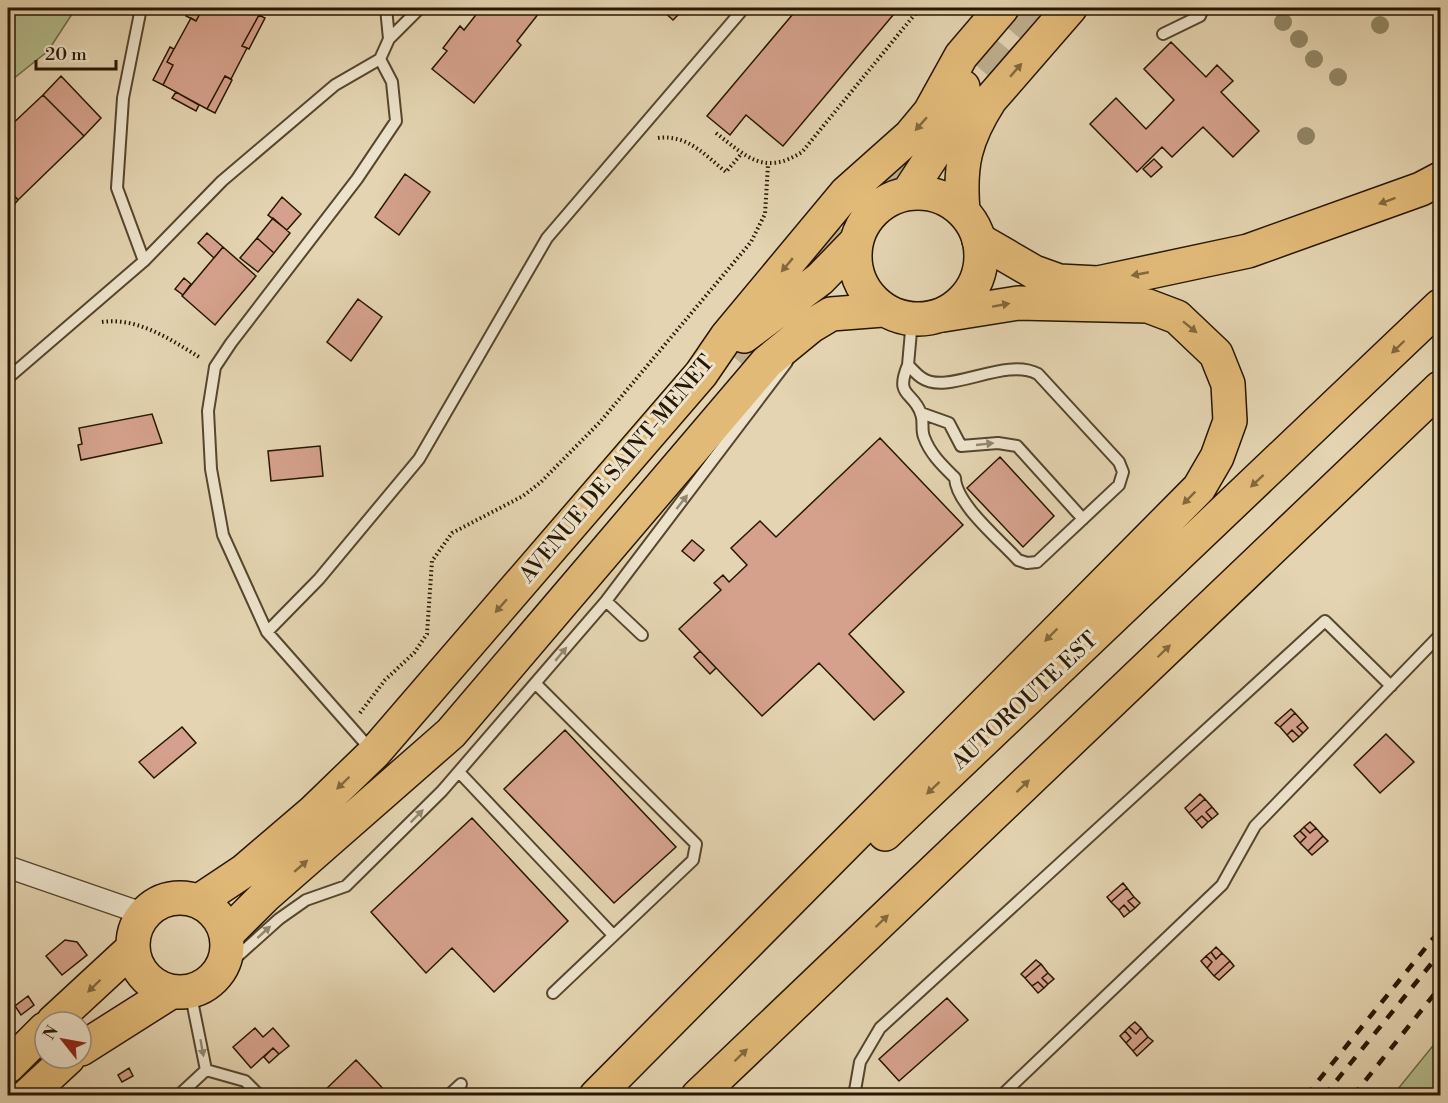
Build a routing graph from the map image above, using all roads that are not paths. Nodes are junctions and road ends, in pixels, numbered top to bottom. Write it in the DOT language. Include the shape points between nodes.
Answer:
graph roads {
  1 [pos="141,8"];
  2 [pos="386,8"];
  3 [pos="420,8"];
  4 [pos="744,8"];
  5 [pos="1002,8"];
  6 [pos="1070,8"];
  7 [pos="1203,8"];
  8 [pos="1032,10"];
  9 [pos="1163,34"];
  10 [pos="389,39"];
  11 [pos="380,59"];
  12 [pos="1440,179"];
  13 [pos="908,193"];
  14 [pos="963,211"];
  15 [pos="979,240"];
  16 [pos="855,243"];
  17 [pos="144,261"];
  18 [pos="1440,306"];
  19 [pos="912,315"];
  20 [pos="811,326"];
  21 [pos="742,364"];
  22 [pos="908,365"];
  23 [pos="701,374"];
  24 [pos="8,378"];
  25 [pos="1440,388"];
  26 [pos="921,413"];
  27 [pos="1083,519"];
  28 [pos="606,601"];
  29 [pos="267,632"];
  30 [pos="642,635"];
  31 [pos="1440,635"];
  32 [pos="536,684"];
  33 [pos="1391,686"];
  34 [pos="374,753"];
  35 [pos="459,772"];
  36 [pos="372,804"];
  37 [pos="8,867"];
  38 [pos="199,901"];
  39 [pos="144,914"];
  40 [pos="227,934"];
  41 [pos="613,935"];
  42 [pos="133,948"];
  43 [pos="220,970"];
  44 [pos="181,991"];
  45 [pos="553,993"];
  46 [pos="66,1010"];
  47 [pos="93,1040"];
  48 [pos="33,1041"];
  49 [pos="8,1066"];
  50 [pos="55,1070"];
  51 [pos="206,1070"];
  52 [pos="461,1084"];
  53 [pos="27,1095"];
  54 [pos="178,1095"];
  55 [pos="260,1095"];
  56 [pos="448,1095"];
  57 [pos="596,1095"];
  58 [pos="609,1095"];
  59 [pos="699,1095"];
  60 [pos="854,1095"];
  61 [pos="1001,1095"];
  1 -- 17 [label="lane" via="123,98 117,188"];
  2 -- 10 [label="lane"];
  3 -- 10 [label="lane"];
  4 -- 29 [label="lane" via="547,238 419,459 319,579"];
  5 -- 23 [label="main road, AVENUE DE SAINT-MENET, one-way" via="961,57 930,112 910,136 846,193 727,336"];
  14 -- 6 [label="main road, one-way" via="961,166 980,116"];
  7 -- 9 [label="lane" via="1200,16"];
  8 -- 13 [label="main road" via="972,64 942,141"];
  10 -- 11 [label="lane"];
  11 -- 17 [label="lane" via="335,85 231,173"];
  11 -- 29 [label="lane" via="392,82 396,121 215,367 208,411 210,469 223,535"];
  12 -- 15 [label="main road, one-way" via="1248,251 1098,282 1050,278"];
  13 -- 14 [label="main road" via="928,193 947,199"];
  13 -- 16 [label="main road" via="874,210"];
  14 -- 15 [label="main road"];
  15 -- 19 [label="main road" via="981,263 975,285 962,303"];
  16 -- 19 [label="main road" via="855,268 865,292"];
  16 -- 23 [label="main road" via="820,279 729,347"];
  17 -- 24 [label="lane"];
  18 -- 58 [label="main road, AUTOROUTE EST, one-way"];
  19 -- 20 [label="main road, AVENUE DE SAINT-MENET" via="831,314"];
  19 -- 22 [label="lane"];
  19 -- 57 [label="main road, AVENUE DE SAINT-MENET, one-way" via="1018,303 1148,306 1177,317 1216,354 1228,384 1230,422 1217,457 1199,488"];
  28 -- 20 [label="lane, one-way" via="776,379"];
  20 -- 36 [label="main road, AVENUE DE SAINT-MENET" via="767,362 451,734"];
  21 -- 36 [label="main road"];
  22 -- 26 [label="lane" via="902,378 905,394"];
  22 -- 27 [label="lane" via="922,379 937,383 1010,369 1038,374 1119,462 1123,472 1119,485"];
  23 -- 34 [label="main road, AVENUE DE SAINT-MENET, one-way"];
  59 -- 25 [label="main road, one-way"];
  26 -- 27 [label="lane, one-way" via="949,423 961,447 998,443 1017,446"];
  26 -- 27 [label="lane" via="923,436 933,456 955,478 955,488 964,502 1018,560 1037,562"];
  28 -- 30 [label="lane"];
  32 -- 28 [label="lane, one-way"];
  29 -- 34 [label="lane"];
  31 -- 33 [label="lane"];
  32 -- 35 [label="lane"];
  32 -- 41 [label="lane" via="696,844 693,860"];
  33 -- 60 [label="lane" via="1325,621 880,1028 860,1062"];
  33 -- 61 [label="lane" via="1255,826 1222,885"];
  34 -- 38 [label="main road, AVENUE DE SAINT-MENET, one-way" via="314,812 244,871"];
  35 -- 41 [label="lane"];
  43 -- 35 [label="lane, one-way" via="306,900 346,886"];
  40 -- 36 [label="main road, AVENUE DE SAINT-MENET, one-way"];
  37 -- 39 [label="street"];
  38 -- 39 [label="main road" via="180,897 160,901"];
  38 -- 40 [label="main road" via="212,908"];
  39 -- 42 [label="main road" via="135,929"];
  40 -- 43 [label="main road" via="227,953"];
  41 -- 45 [label="lane"];
  42 -- 44 [label="main road" via="138,968 152,983"];
  42 -- 46 [label="main road, one-way"];
  43 -- 44 [label="main road" via="207,984"];
  44 -- 47 [label="main road" via="116,1024"];
  44 -- 51 [label="lane, one-way"];
  48 -- 49 [label="main road"];
  50 -- 53 [label="main road"];
  51 -- 54 [label="lane"];
  51 -- 55 [label="lane" via="245,1081"];
  52 -- 56 [label="lane"];
}
